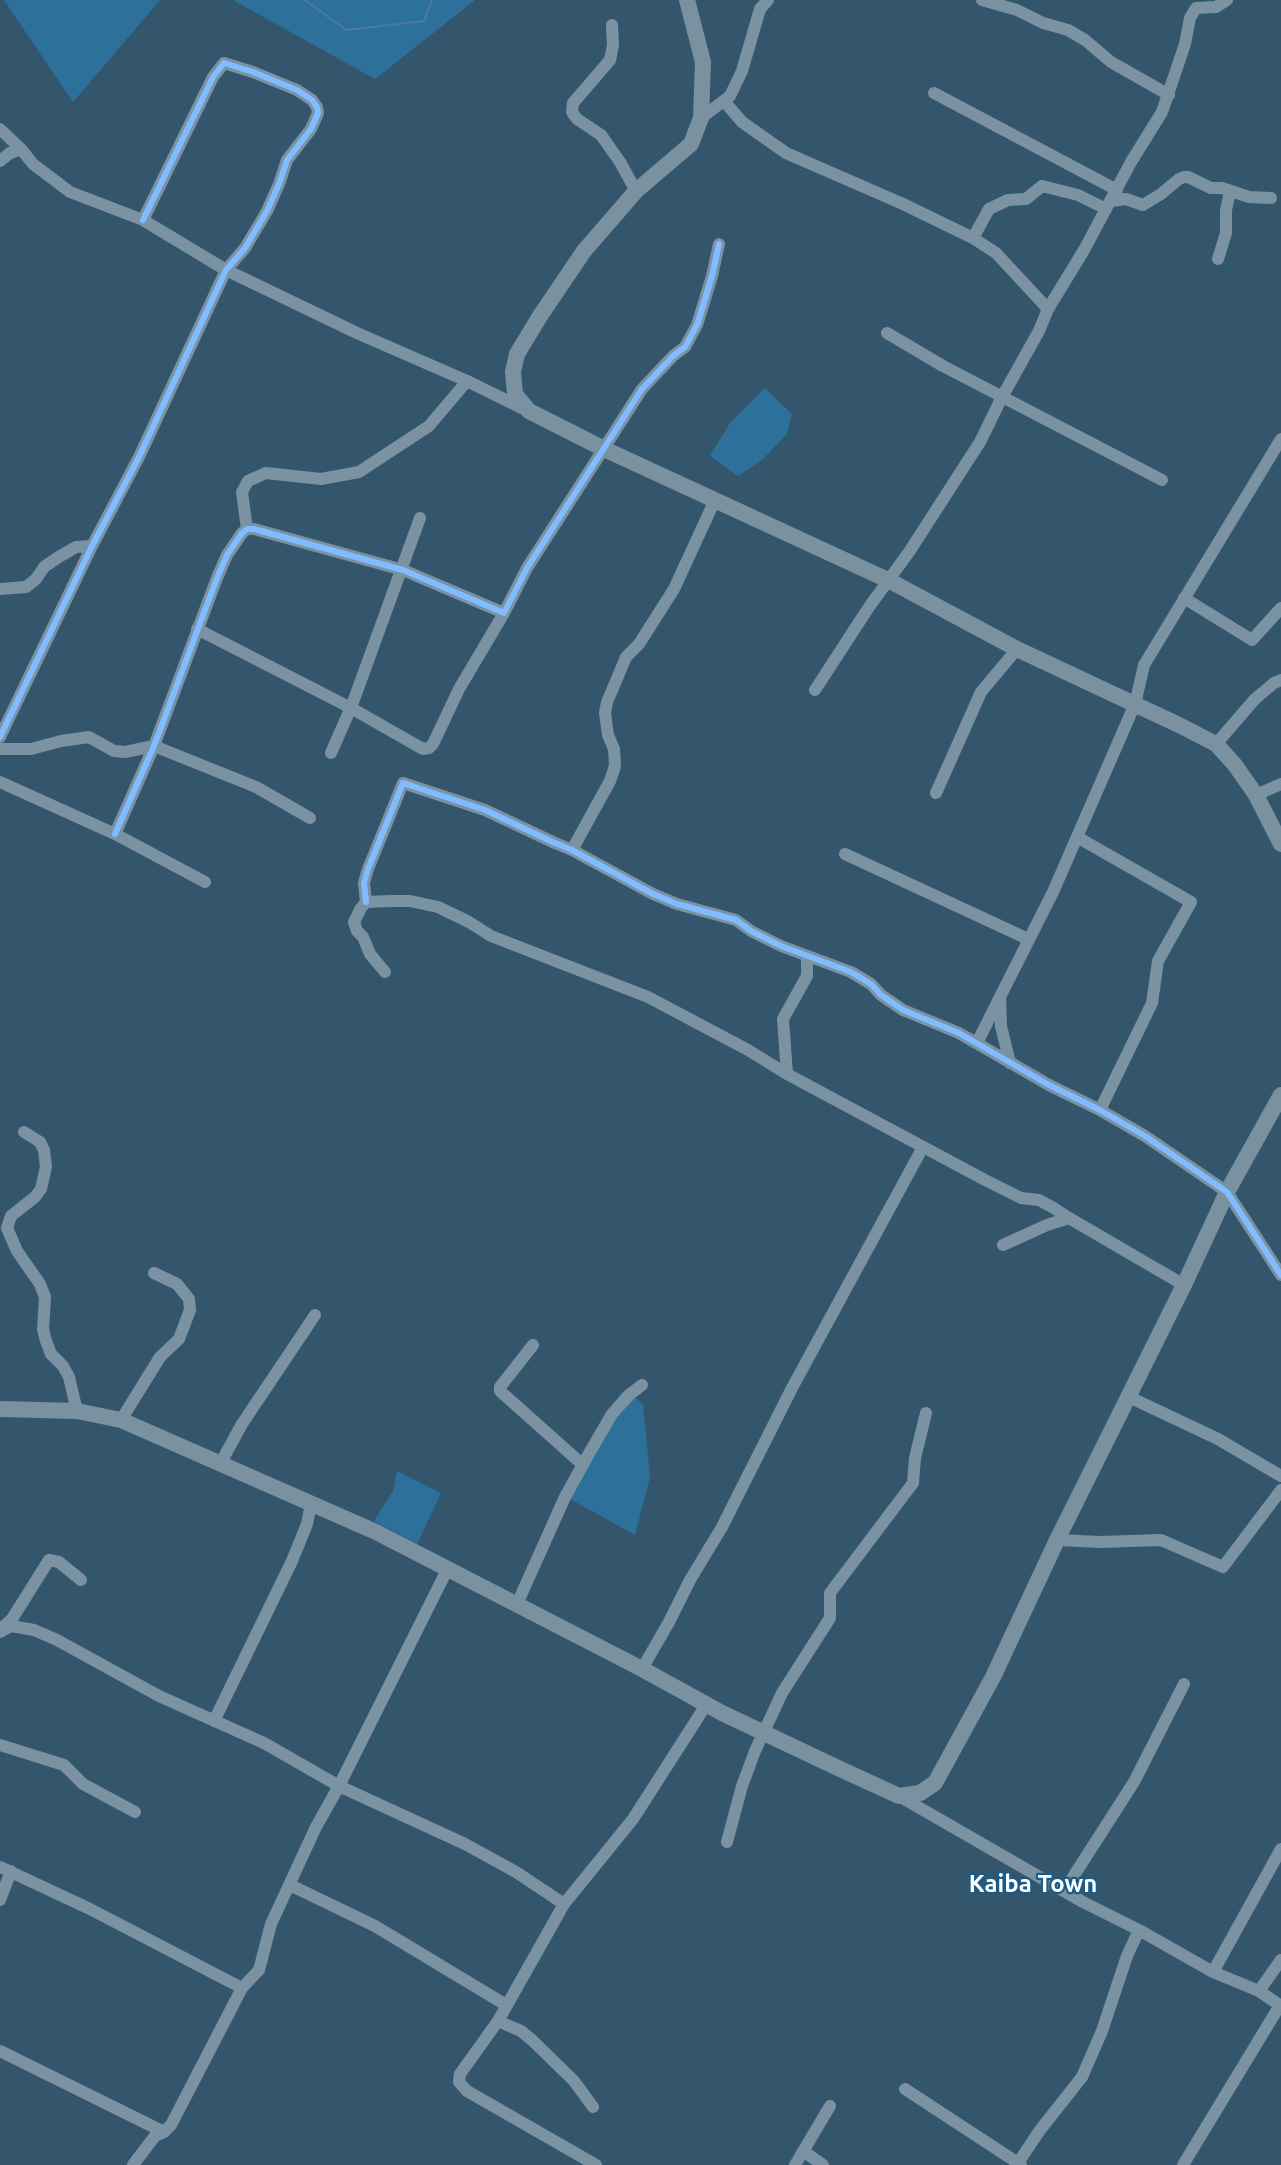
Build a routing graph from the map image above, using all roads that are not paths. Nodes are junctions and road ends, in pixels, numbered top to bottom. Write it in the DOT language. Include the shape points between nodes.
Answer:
graph roads {
  1 [pos="687,0"];
  2 [pos="768,0"];
  3 [pos="982,0"];
  4 [pos="1227,0"];
  5 [pos="612,25"];
  6 [pos="934,93"];
  7 [pos="1169,95"];
  8 [pos="724,101"];
  9 [pos="701,118"];
  10 [pos="0,129"];
  11 [pos="21,149"];
  12 [pos="0,161"];
  13 [pos="636,190"];
  14 [pos="1230,192"];
  15 [pos="1271,198"];
  16 [pos="1111,200"];
  17 [pos="143,220"];
  18 [pos="973,238"];
  19 [pos="719,244"];
  20 [pos="1218,259"];
  21 [pos="226,270"];
  22 [pos="1048,309"];
  23 [pos="887,333"];
  24 [pos="467,381"];
  25 [pos="1002,396"];
  26 [pos="529,411"];
  27 [pos="1281,439"];
  28 [pos="602,448"];
  29 [pos="1162,480"];
  30 [pos="716,500"];
  31 [pos="420,518"];
  32 [pos="247,529"];
  33 [pos="92,546"];
  34 [pos="403,570"];
  35 [pos="890,581"];
  36 [pos="0,589"];
  37 [pos="1184,598"];
  38 [pos="1281,608"];
  39 [pos="504,613"];
  40 [pos="197,629"];
  41 [pos="1017,649"];
  42 [pos="1281,680"];
  43 [pos="815,690"];
  44 [pos="1135,704"];
  45 [pos="351,708"];
  46 [pos="0,737"];
  47 [pos="1216,744"];
  48 [pos="154,746"];
  49 [pos="0,749"];
  50 [pos="331,753"];
  51 [pos="0,782"];
  52 [pos="1281,784"];
  53 [pos="936,793"];
  54 [pos="1256,795"];
  55 [pos="310,818"];
  56 [pos="115,834"];
  57 [pos="1077,837"];
  58 [pos="1281,844"];
  59 [pos="572,850"];
  60 [pos="845,854"];
  61 [pos="205,882"];
  62 [pos="366,902"];
  63 [pos="1028,939"];
  64 [pos="807,957"];
  65 [pos="385,972"];
  66 [pos="1000,997"];
  67 [pos="977,1043"];
  68 [pos="1010,1063"];
  69 [pos="787,1074"];
  70 [pos="1281,1095"];
  71 [pos="1100,1110"];
  72 [pos="24,1132"];
  73 [pos="922,1147"];
  74 [pos="1227,1192"];
  75 [pos="1069,1218"];
  76 [pos="0,1236"];
  77 [pos="1003,1245"];
  78 [pos="17,1251"];
  79 [pos="154,1273"];
  80 [pos="1281,1275"];
  81 [pos="1184,1285"];
  82 [pos="315,1315"];
  83 [pos="532,1345"];
  84 [pos="642,1385"];
  85 [pos="1129,1397"];
  86 [pos="0,1408"];
  87 [pos="76,1411"];
  88 [pos="926,1413"];
  89 [pos="121,1420"];
  90 [pos="220,1464"];
  91 [pos="583,1465"];
  92 [pos="1281,1476"];
  93 [pos="1281,1490"];
  94 [pos="311,1504"];
  95 [pos="1058,1540"];
  96 [pos="447,1570"];
  97 [pos="81,1580"];
  98 [pos="517,1604"];
  99 [pos="0,1631"];
  100 [pos="642,1669"];
  101 [pos="1184,1684"];
  102 [pos="706,1704"];
  103 [pos="214,1721"];
  104 [pos="764,1732"];
  105 [pos="0,1744"];
  106 [pos="339,1786"];
  107 [pos="899,1796"];
  108 [pos="135,1812"];
  109 [pos="728,1842"];
  110 [pos="1281,1849"];
  111 [pos="6,1869"];
  112 [pos="290,1885"];
  113 [pos="1064,1891"];
  114 [pos="0,1900"];
  115 [pos="564,1904"];
  116 [pos="1139,1930"];
  117 [pos="1281,1960"];
  118 [pos="1213,1972"];
  119 [pos="242,1988"];
  120 [pos="1259,1991"];
  121 [pos="506,2005"];
  122 [pos="1280,2005"];
  123 [pos="498,2021"];
  124 [pos="0,2051"];
  125 [pos="905,2089"];
  126 [pos="830,2106"];
  127 [pos="593,2107"];
  128 [pos="164,2132"];
  129 [pos="803,2151"];
  130 [pos="1019,2164"];
  131 [pos="133,2165"];
  132 [pos="596,2165"];
  133 [pos="795,2165"];
  134 [pos="823,2165"];
  135 [pos="1183,2165"];
  1 -- 9 [label="main road" via="703,62"];
  2 -- 8 [label="street" via="759,9 742,71"];
  3 -- 7 [label="street" via="1068,30 1111,62"];
  4 -- 7 [label="street" via="1216,7 1196,8"];
  5 -- 13 [label="street" via="610,60 573,103 572,112 601,135"];
  6 -- 16 [label="street"];
  7 -- 16 [label="street"];
  8 -- 9 [label="street"];
  8 -- 18 [label="street" via="742,122 786,153"];
  9 -- 13 [label="main road" via="691,144"];
  10 -- 11 [label="street"];
  11 -- 12 [label="street"];
  11 -- 17 [label="street" via="33,164 70,192"];
  13 -- 26 [label="main road" via="584,252 517,354 513,372 515,394"];
  14 -- 15 [label="street"];
  14 -- 16 [label="street" via="1184,177 1143,205 1126,199"];
  14 -- 20 [label="street" via="1226,233"];
  16 -- 18 [label="street" via="1042,186 1026,199 1008,200 989,209"];
  16 -- 22 [label="street"];
  17 -- 21 [label="street"];
  17 -- 21 [label="street" via="213,77 224,63 297,90 312,100 318,113 287,160 267,211 245,248"];
  18 -- 22 [label="street" via="996,253"];
  19 -- 28 [label="street" via="697,326 685,347 642,389"];
  21 -- 24 [label="street"];
  21 -- 33 [label="street" via="139,457"];
  22 -- 25 [label="street"];
  23 -- 25 [label="street"];
  24 -- 26 [label="street"];
  24 -- 32 [label="street" via="429,426 359,472 321,479 267,473 248,481 242,492"];
  25 -- 29 [label="street"];
  25 -- 35 [label="street" via="968,463"];
  26 -- 28 [label="main road"];
  27 -- 37 [label="street"];
  28 -- 30 [label="main road"];
  28 -- 39 [label="street" via="527,568"];
  30 -- 35 [label="main road"];
  30 -- 59 [label="street" via="674,589 639,644 626,657 605,713 615,765"];
  31 -- 34 [label="street"];
  32 -- 34 [label="street"];
  32 -- 40 [label="street" via="227,555"];
  33 -- 36 [label="street" via="76,547 57,558 26,586"];
  33 -- 46 [label="street"];
  34 -- 39 [label="street"];
  34 -- 45 [label="street"];
  35 -- 41 [label="main road"];
  35 -- 43 [label="street"];
  37 -- 38 [label="street" via="1252,640"];
  37 -- 44 [label="street" via="1144,665"];
  39 -- 45 [label="street" via="429,748 423,749"];
  40 -- 45 [label="street"];
  40 -- 48 [label="street"];
  41 -- 44 [label="main road"];
  41 -- 53 [label="street" via="981,692"];
  42 -- 47 [label="street" via="1255,699"];
  44 -- 47 [label="main road"];
  44 -- 57 [label="street"];
  45 -- 50 [label="street"];
  47 -- 54 [label="main road"];
  48 -- 49 [label="street" via="114,752 89,737 31,749"];
  48 -- 55 [label="street" via="256,787"];
  48 -- 56 [label="street"];
  51 -- 56 [label="street"];
  52 -- 54 [label="street"];
  54 -- 58 [label="main road"];
  56 -- 61 [label="street"];
  57 -- 63 [label="street"];
  57 -- 71 [label="street" via="1191,902 1158,961 1152,1003"];
  59 -- 62 [label="street" via="485,810 403,783 368,869 364,883"];
  59 -- 64 [label="street" via="653,894 736,920"];
  60 -- 63 [label="street"];
  62 -- 65 [label="street" via="354,922 370,954"];
  62 -- 69 [label="street" via="410,901 438,907 491,936 648,997"];
  63 -- 66 [label="street"];
  64 -- 67 [label="street" via="851,972 903,1010"];
  64 -- 69 [label="street" via="807,975 783,1019"];
  66 -- 67 [label="street"];
  66 -- 68 [label="street" via="1000,1026"];
  67 -- 68 [label="street"];
  68 -- 71 [label="street"];
  69 -- 73 [label="street"];
  70 -- 74 [label="main road"];
  71 -- 74 [label="street"];
  72 -- 78 [label="street" via="40,1142 46,1167 41,1189 11,1216 7,1228"];
  73 -- 75 [label="street" via="1021,1198 1052,1206"];
  73 -- 100 [label="street" via="722,1527"];
  74 -- 80 [label="street"];
  74 -- 81 [label="main road"];
  75 -- 77 [label="street"];
  75 -- 81 [label="street"];
  76 -- 78 [label="street"];
  78 -- 87 [label="street" via="45,1297 46,1341 69,1377"];
  79 -- 89 [label="street" via="177,1284 189,1299 190,1310 179,1339 160,1357"];
  81 -- 85 [label="main road"];
  82 -- 90 [label="street"];
  83 -- 91 [label="street" via="500,1391"];
  84 -- 91 [label="street" via="612,1414"];
  85 -- 92 [label="street" via="1218,1439"];
  85 -- 95 [label="main road"];
  86 -- 87 [label="main road"];
  87 -- 89 [label="main road"];
  88 -- 104 [label="street" via="913,1483 830,1593 830,1618 782,1694"];
  89 -- 90 [label="main road"];
  90 -- 94 [label="main road"];
  91 -- 98 [label="street"];
  93 -- 95 [label="street" via="1223,1567 1161,1540"];
  94 -- 96 [label="main road" via="376,1532"];
  94 -- 103 [label="street" via="292,1561"];
  95 -- 107 [label="main road" via="993,1677 935,1783 920,1793"];
  96 -- 98 [label="main road"];
  96 -- 106 [label="street"];
  97 -- 99 [label="street" via="59,1562 49,1560 12,1619"];
  98 -- 100 [label="main road"];
  99 -- 103 [label="street" via="11,1626 34,1630"];
  100 -- 102 [label="main road"];
  101 -- 113 [label="street" via="1134,1782"];
  102 -- 104 [label="main road"];
  102 -- 115 [label="street" via="633,1819"];
  103 -- 106 [label="street" via="264,1743"];
  104 -- 107 [label="main road"];
  104 -- 109 [label="street" via="742,1786"];
  105 -- 108 [label="street" via="64,1765 83,1784"];
  106 -- 112 [label="street"];
  106 -- 115 [label="street" via="465,1844"];
  107 -- 113 [label="street"];
  110 -- 118 [label="street"];
  111 -- 114 [label="street"];
  111 -- 119 [label="street"];
  112 -- 119 [label="street" via="271,1924 259,1970"];
  112 -- 121 [label="street" via="375,1926"];
  113 -- 116 [label="street"];
  115 -- 121 [label="street"];
  116 -- 118 [label="street"];
  116 -- 130 [label="street" via="1082,2078 1040,2130"];
  117 -- 120 [label="street"];
  118 -- 120 [label="street"];
  119 -- 128 [label="street"];
  120 -- 122 [label="street"];
  121 -- 123 [label="street"];
  122 -- 135 [label="street"];
  123 -- 127 [label="street" via="532,2040 574,2081"];
  123 -- 132 [label="street" via="460,2074 459,2082 467,2091"];
  124 -- 128 [label="street"];
  125 -- 130 [label="street"];
  126 -- 129 [label="street"];
  128 -- 131 [label="street" via="155,2136"];
  129 -- 133 [label="street"];
  129 -- 134 [label="street"];
}
